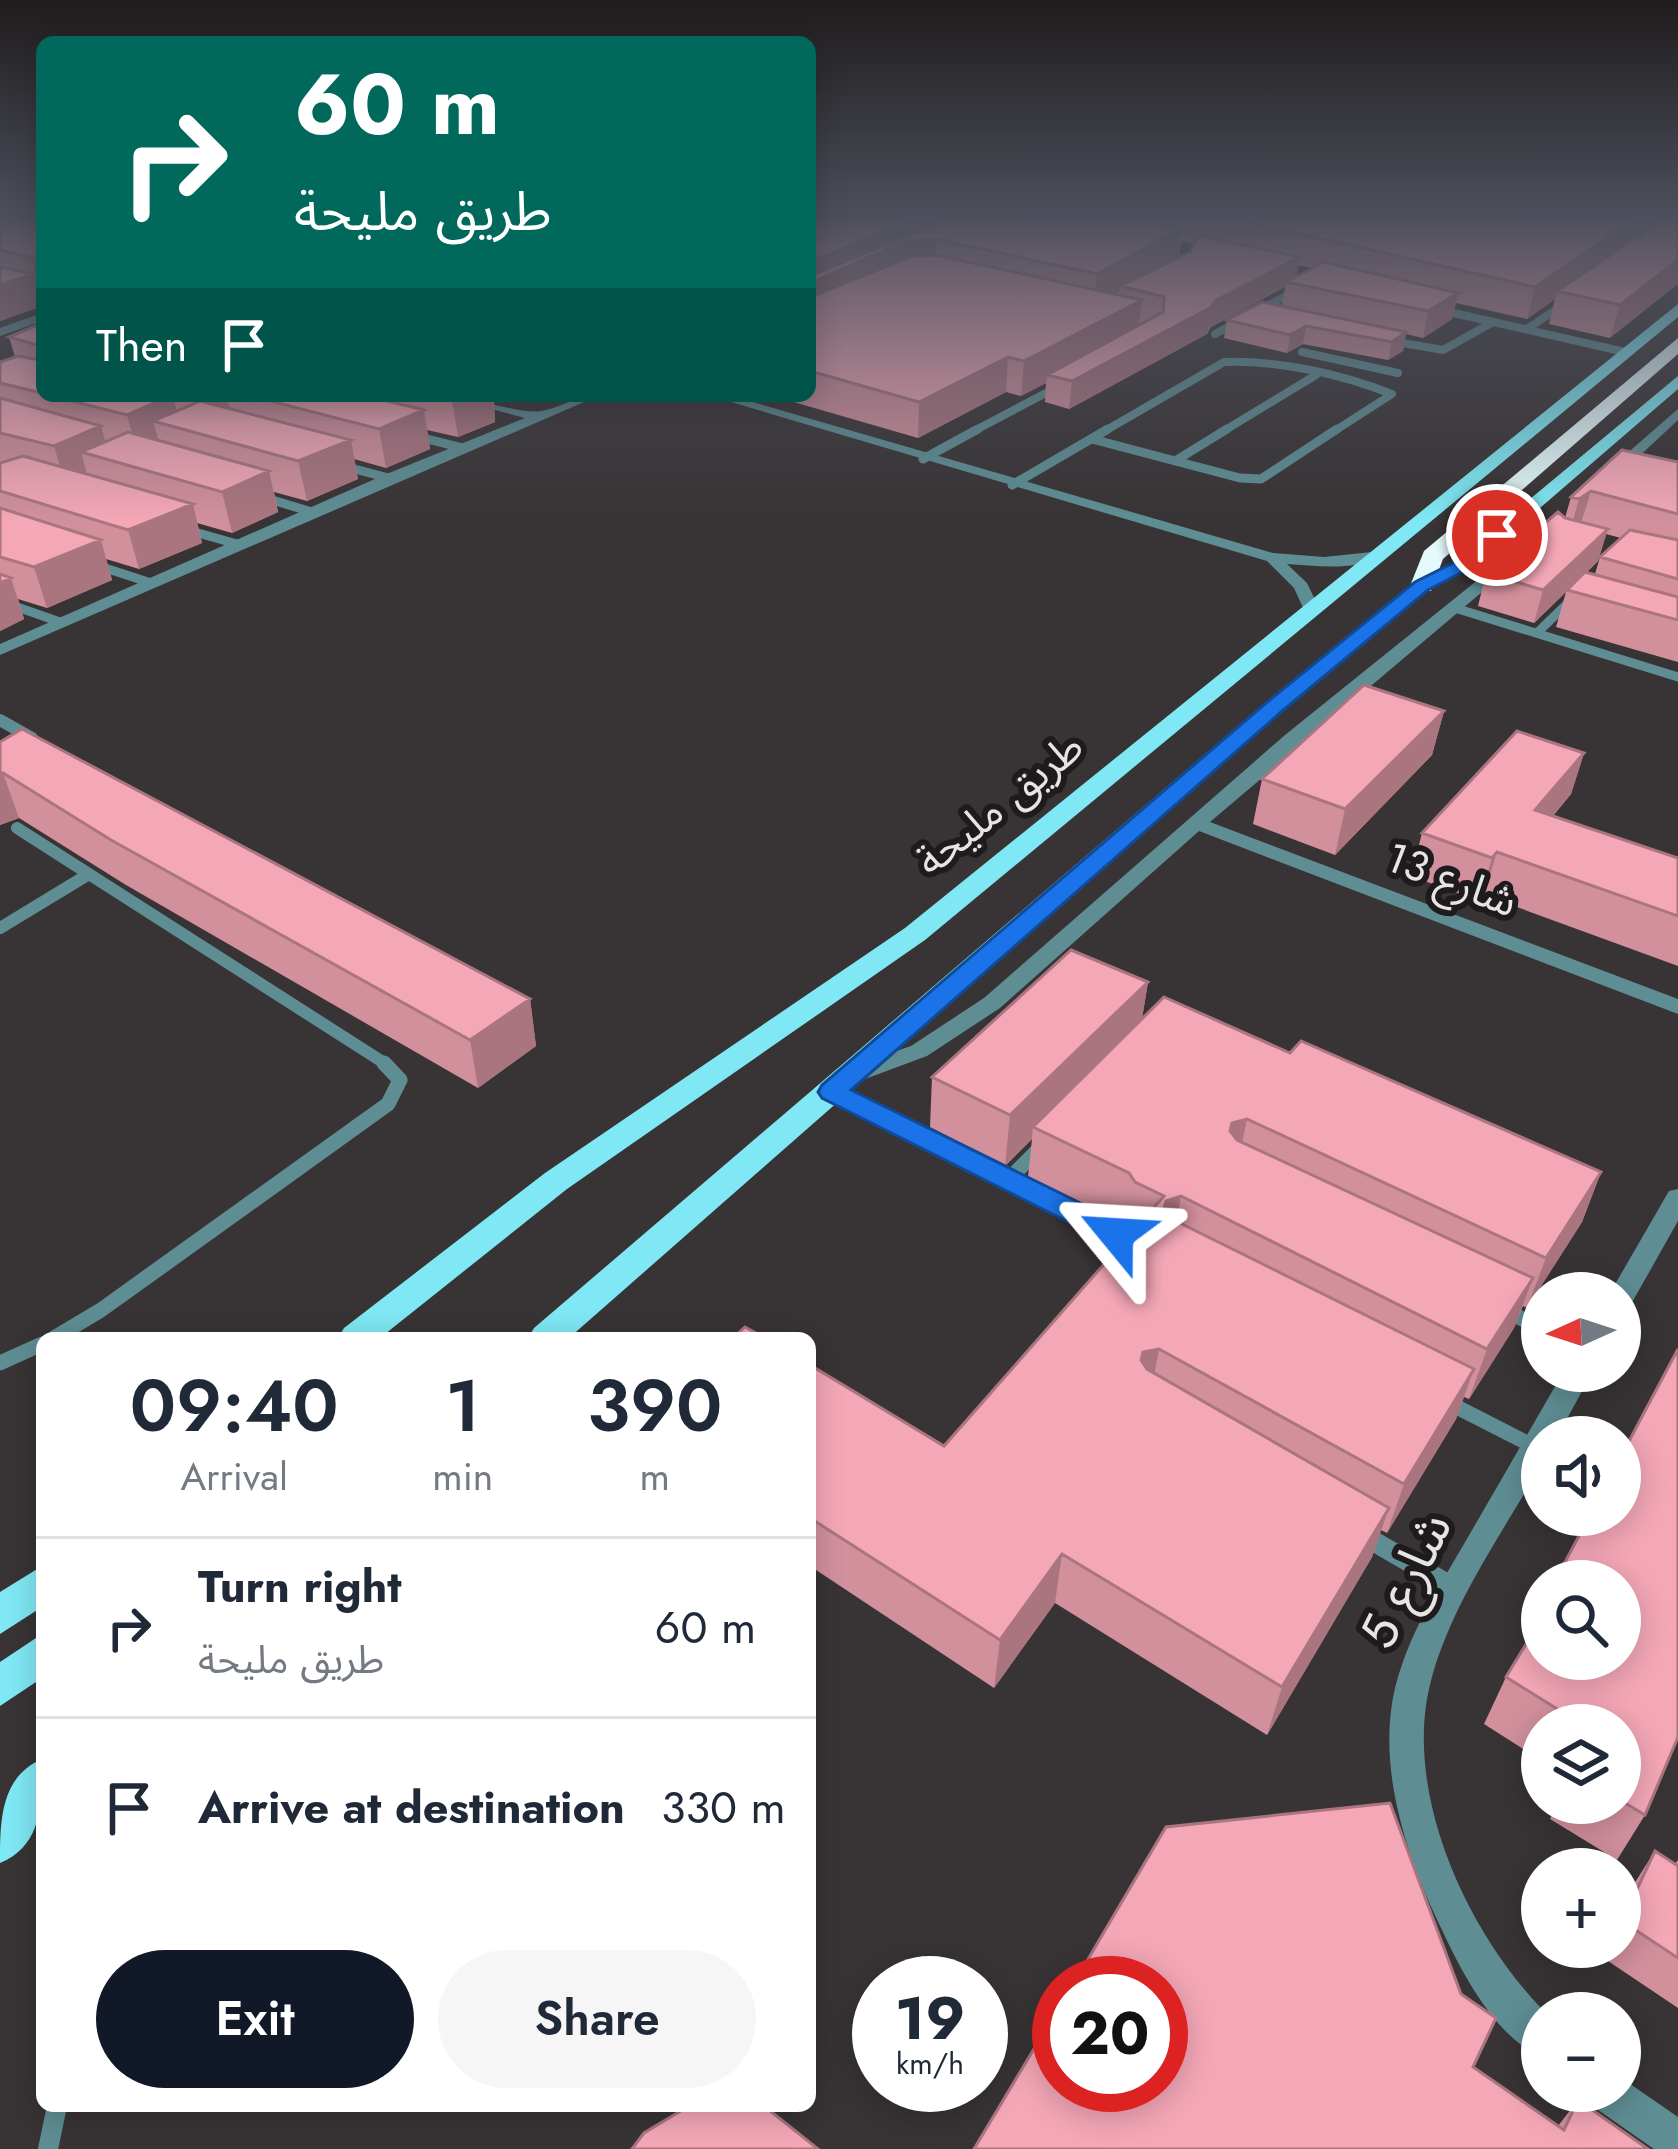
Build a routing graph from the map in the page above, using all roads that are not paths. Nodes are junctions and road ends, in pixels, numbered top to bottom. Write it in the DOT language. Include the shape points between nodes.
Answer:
graph roads {
  1 [pos="30,321"];
  2 [pos="1238,321"];
  3 [pos="1490,321"];
  4 [pos="1538,321"];
  5 [pos="1663,321"];
  6 [pos="1493,322"];
  7 [pos="1527,329"];
  8 [pos="0,332"];
  9 [pos="1215,334"];
  10 [pos="1376,338"];
  11 [pos="1678,344"];
  12 [pos="1358,349"];
  13 [pos="1302,352"];
  14 [pos="1624,352"];
  15 [pos="1340,360"];
  16 [pos="1398,373"];
  17 [pos="1316,375"];
  18 [pos="1071,379"];
  19 [pos="1678,381"];
  20 [pos="476,402"];
  21 [pos="575,402"];
  22 [pos="737,402"];
  23 [pos="1678,413"];
  24 [pos="539,417"];
  25 [pos="1671,427"];
  26 [pos="400,432"];
  27 [pos="1092,439"];
  28 [pos="463,448"];
  29 [pos="922,459"];
  30 [pos="321,460"];
  31 [pos="1175,461"];
  32 [pos="389,478"];
  33 [pos="1012,485"];
  34 [pos="1596,488"];
  35 [pos="246,493"];
  36 [pos="312,512"];
  37 [pos="172,525"];
  38 [pos="237,544"];
  39 [pos="1523,550"];
  40 [pos="1372,557"];
  41 [pos="1272,558"];
  42 [pos="85,561"];
  43 [pos="148,582"];
  44 [pos="1586,585"];
  45 [pos="1422,586"];
  46 [pos="1572,599"];
  47 [pos="0,601"];
  48 [pos="1593,605"];
  49 [pos="1310,606"];
  50 [pos="1455,608"];
  51 [pos="60,622"];
  52 [pos="1537,633"];
  53 [pos="0,650"];
  54 [pos="1678,677"];
  55 [pos="0,720"];
  56 [pos="34,757"];
  57 [pos="1198,824"];
  58 [pos="17,828"];
  59 [pos="89,874"];
  60 [pos="0,928"];
  61 [pos="1678,1007"];
  62 [pos="840,1084"];
  63 [pos="1059,1129"];
  64 [pos="1008,1180"];
  65 [pos="1678,1198"];
  66 [pos="1116,1234"];
  67 [pos="1636,1272"];
  68 [pos="1480,1298"];
  69 [pos="1521,1318"];
  70 [pos="64,1332"];
  71 [pos="364,1332"];
  72 [pos="553,1332"];
  73 [pos="36,1347"];
  74 [pos="0,1363"];
  75 [pos="1432,1394"];
  76 [pos="1521,1440"];
  77 [pos="1521,1472"];
  78 [pos="1341,1522"];
  79 [pos="36,1587"];
  80 [pos="1456,1589"];
  81 [pos="0,1616"];
  82 [pos="36,1658"];
  83 [pos="0,1687"];
  84 [pos="36,1774"];
  85 [pos="36,1789"];
  86 [pos="0,1804"];
  87 [pos="0,1841"];
  88 [pos="1521,2010"];
  89 [pos="56,2112"];
  90 [pos="1636,2112"];
  91 [pos="1678,2141"];
  92 [pos="48,2149"];
  1 -- 8 [label="street"];
  2 -- 9 [label="lane"];
  3 -- 6 [label="lane"];
  4 -- 7 [label="lane"];
  5 -- 14 [label="main road, طريق مليحة"];
  6 -- 7 [label="lane"];
  6 -- 10 [label="lane" via="1444,350"];
  7 -- 14 [label="lane"];
  11 -- 45 [label="highway" via="1432,556"];
  12 -- 15 [label="lane"];
  13 -- 15 [label="lane"];
  14 -- 40 [label="main road, طريق مليحة"];
  15 -- 16 [label="lane"];
  17 -- 27 [label="lane" via="1224,362"];
  17 -- 31 [label="lane"];
  17 -- 31 [label="lane" via="1391,397 1267,478"];
  18 -- 29 [label="lane"];
  19 -- 45 [label="main road" via="1461,566"];
  20 -- 24 [label="street"];
  21 -- 24 [label="street"];
  22 -- 29 [label="street"];
  23 -- 25 [label="street"];
  24 -- 28 [label="street"];
  25 -- 34 [label="street"];
  26 -- 28 [label="lane"];
  27 -- 31 [label="lane"];
  27 -- 33 [label="lane"];
  28 -- 32 [label="street"];
  29 -- 33 [label="street"];
  30 -- 32 [label="lane"];
  32 -- 36 [label="street"];
  33 -- 41 [label="street"];
  35 -- 36 [label="lane"];
  36 -- 38 [label="street"];
  37 -- 38 [label="lane"];
  38 -- 43 [label="street"];
  39 -- 50 [label="street"];
  40 -- 41 [label="street"];
  40 -- 49 [label="main road, طريق مليحة"];
  41 -- 49 [label="street"];
  42 -- 43 [label="lane"];
  43 -- 51 [label="street"];
  44 -- 46 [label="lane"];
  45 -- 62 [label="main road"];
  46 -- 48 [label="lane"];
  46 -- 52 [label="lane"];
  47 -- 51 [label="lane"];
  49 -- 71 [label="main road, طريق مليحة" via="915,934 556,1181"];
  50 -- 52 [label="lane"];
  50 -- 57 [label="street"];
  51 -- 53 [label="street"];
  52 -- 54 [label="lane"];
  55 -- 56 [label="lane" via="32,737"];
  57 -- 61 [label="street, شارع 13"];
  57 -- 62 [label="street" via="1040,977 947,1035"];
  58 -- 59 [label="lane"];
  59 -- 60 [label="lane"];
  59 -- 70 [label="lane" via="400,1080 388,1104"];
  62 -- 64 [label="lane"];
  62 -- 72 [label="main road"];
  63 -- 64 [label="lane"];
  64 -- 66 [label="lane"];
  65 -- 67 [label="street"];
  68 -- 69 [label="lane"];
  73 -- 74 [label="lane"];
  75 -- 76 [label="lane"];
  77 -- 80 [label="street, شارع 5"];
  78 -- 80 [label="lane"];
  79 -- 81 [label="main road"];
  80 -- 88 [label="street, شارع 5" via="1415,1672 1409,1777 1446,1898"];
  82 -- 83 [label="main road"];
  84 -- 86 [label="main road"];
  85 -- 87 [label="main road"];
  89 -- 92 [label="lane"];
  90 -- 91 [label="street"];
}
